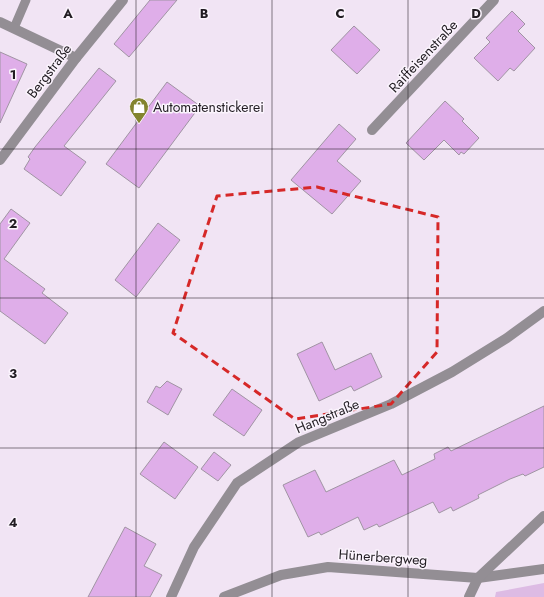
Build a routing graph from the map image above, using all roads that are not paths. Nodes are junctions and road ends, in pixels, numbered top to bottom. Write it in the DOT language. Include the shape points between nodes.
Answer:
graph roads {
  1 [pos="26,0"];
  2 [pos="123,0"];
  3 [pos="494,0"];
  4 [pos="0,22"];
  5 [pos="14,28"];
  6 [pos="76,58"];
  7 [pos="372,130"];
  8 [pos="0,160"];
  9 [pos="544,311"];
  10 [pos="544,516"];
  11 [pos="544,569"];
  12 [pos="478,578"];
  13 [pos="172,597"];
  14 [pos="224,597"];
  15 [pos="469,597"];
  1 -- 5 [label="lane"];
  2 -- 6 [label="street, Bergstraße"];
  3 -- 7 [label="street, Raiffeisenstraße"];
  4 -- 5 [label="street"];
  5 -- 6 [label="street"];
  6 -- 8 [label="street, Bergstraße"];
  9 -- 13 [label="street, Hangstraße" via="452,372 391,404 299,442 237,483 194,547"];
  10 -- 12 [label="street"];
  11 -- 12 [label="street, Hünerbergweg"];
  12 -- 14 [label="street, Hünerbergweg" via="328,567 281,574"];
  12 -- 15 [label="street"];
}
